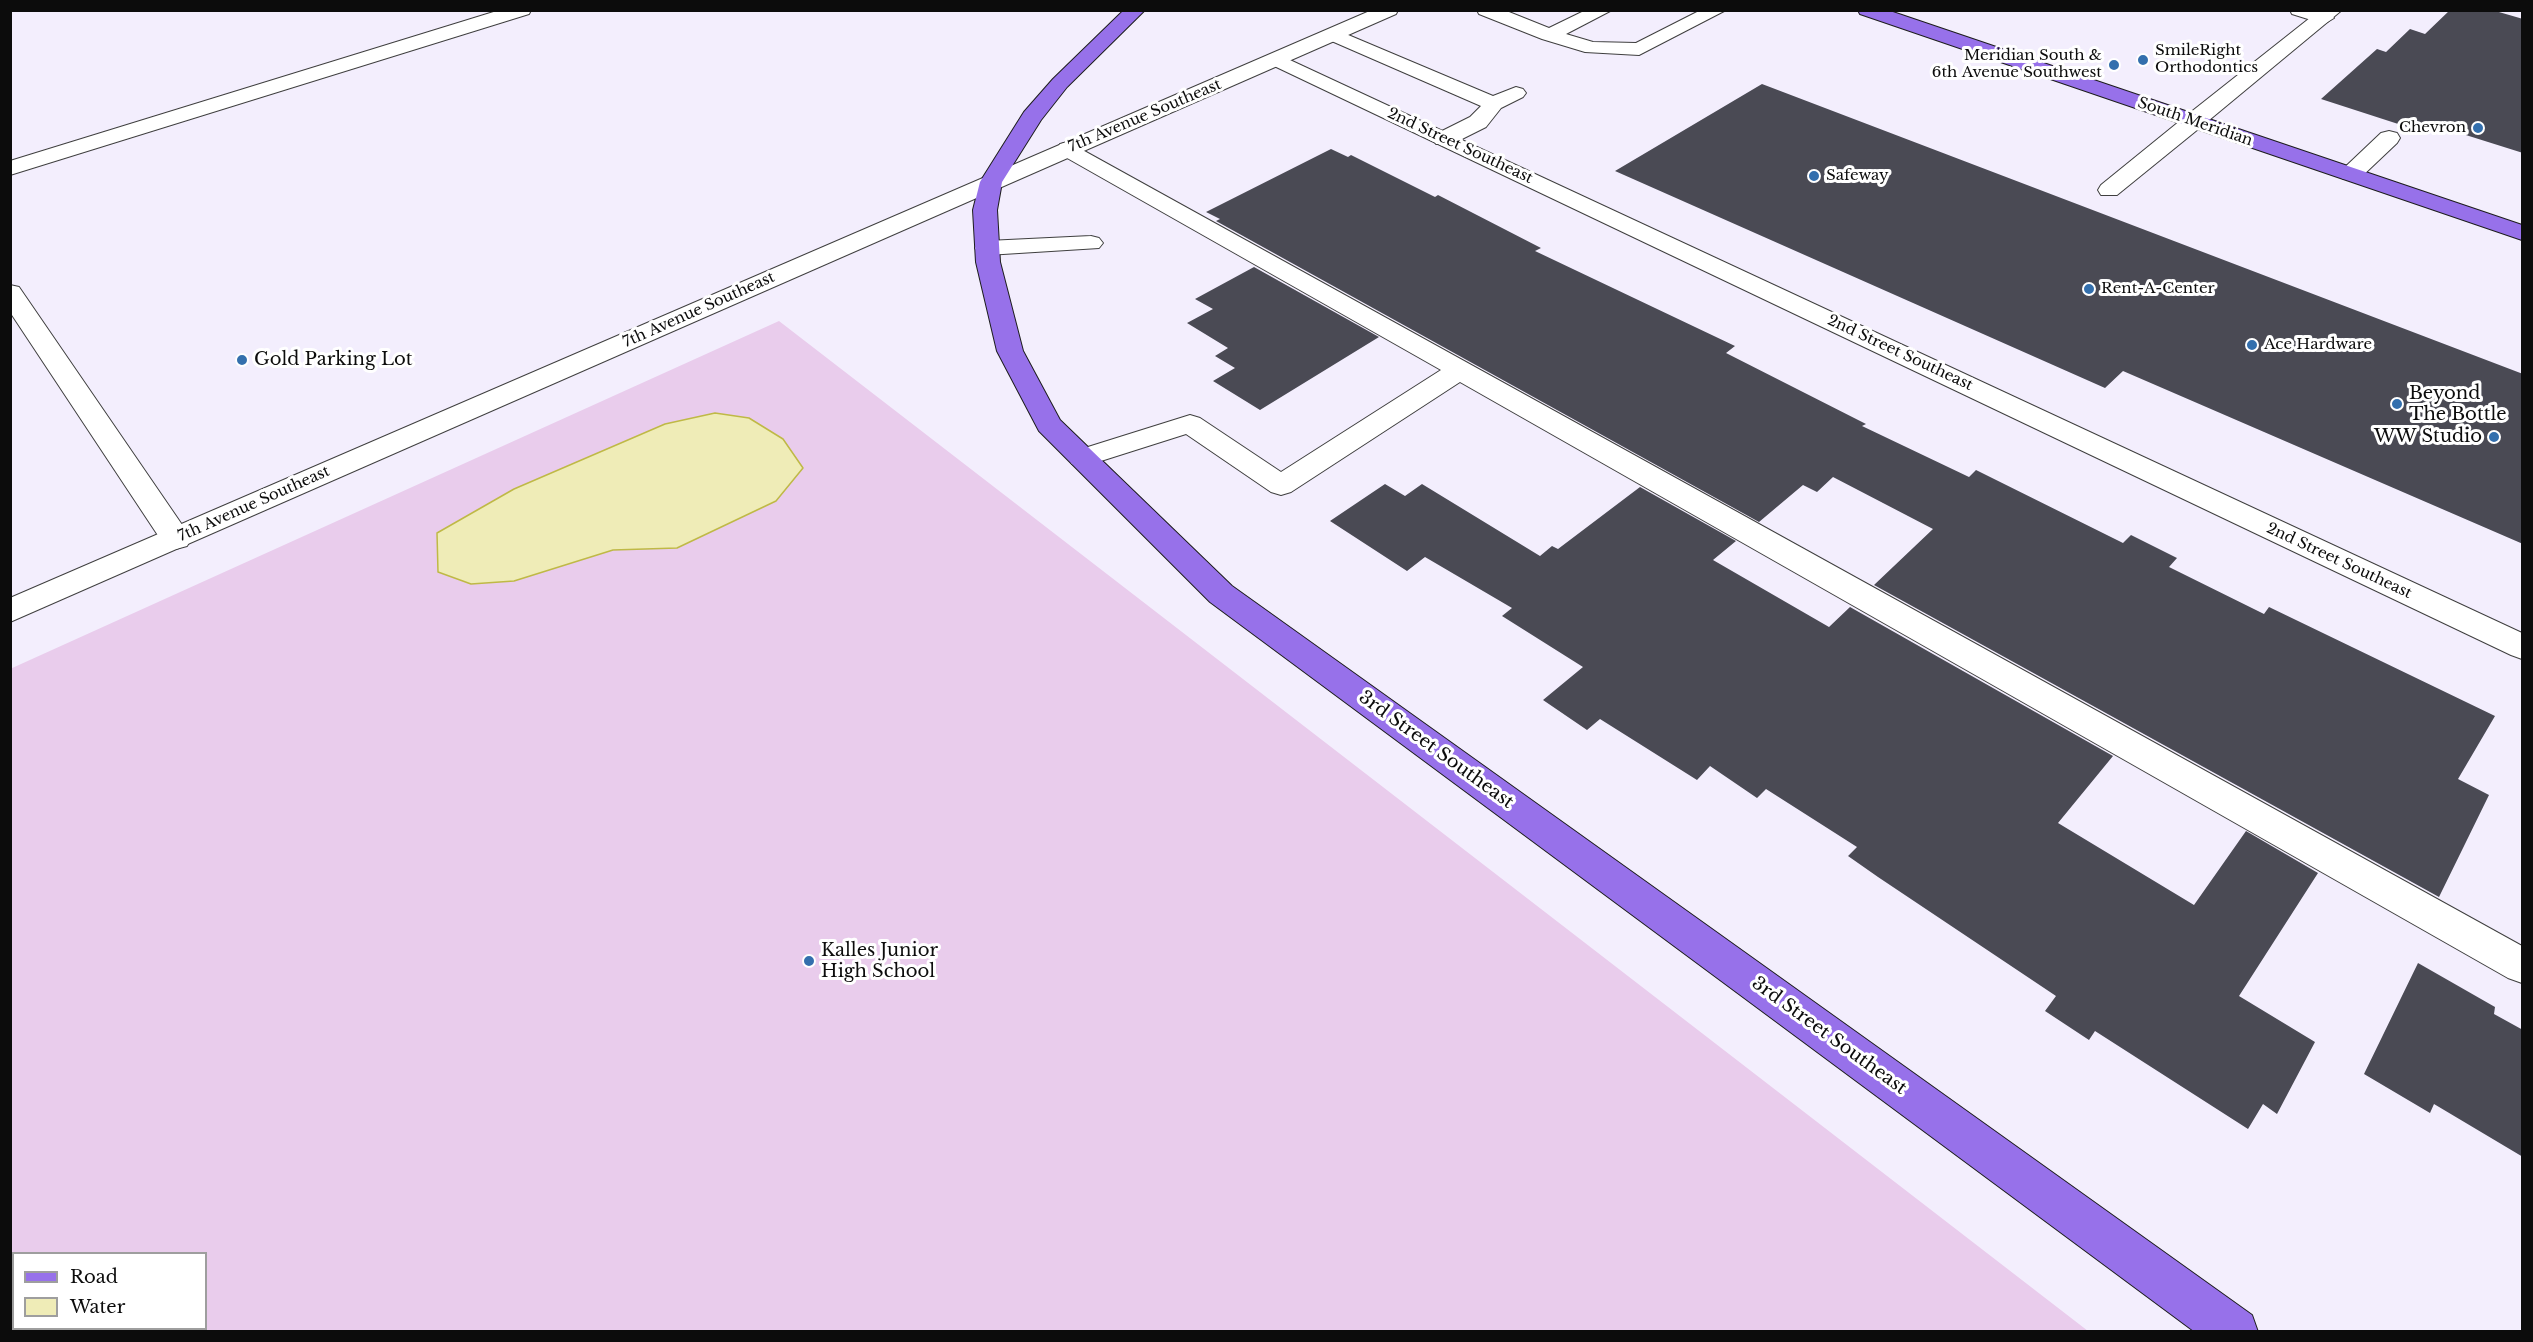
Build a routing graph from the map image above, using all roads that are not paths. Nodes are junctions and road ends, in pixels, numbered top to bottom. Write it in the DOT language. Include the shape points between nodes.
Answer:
graph roads {
  1 [pos="522,10"];
  2 [pos="1136,10"];
  3 [pos="1389,10"];
  4 [pos="1486,10"];
  5 [pos="1603,10"];
  6 [pos="1717,10"];
  7 [pos="1867,10"];
  8 [pos="2299,10"];
  9 [pos="2329,14"];
  10 [pos="1334,35"];
  11 [pos="1550,35"];
  12 [pos="1277,60"];
  13 [pos="1516,93"];
  14 [pos="1494,104"];
  15 [pos="2194,121"];
  16 [pos="2389,138"];
  17 [pos="1444,139"];
  18 [pos="1068,149"];
  19 [pos="10,168"];
  20 [pos="2351,174"];
  21 [pos="991,182"];
  22 [pos="2109,190"];
  23 [pos="2523,233"];
  24 [pos="1090,243"];
  25 [pos="987,248"];
  26 [pos="10,292"];
  27 [pos="1460,370"];
  28 [pos="1082,458"];
  29 [pos="176,539"];
  30 [pos="10,611"];
  31 [pos="2523,647"];
  32 [pos="2523,966"];
  33 [pos="2235,1332"];
  1 -- 19 [label="street"];
  2 -- 21 [label="main road, 3rd Street Southeast" via="1060,83 1032,117"];
  3 -- 10 [label="street, 7th Avenue Southeast"];
  4 -- 11 [label="street"];
  5 -- 11 [label="street"];
  6 -- 11 [label="street" via="1638,49 1592,48"];
  7 -- 15 [label="main road, South Meridian"];
  8 -- 9 [label="street"];
  9 -- 15 [label="street"];
  10 -- 12 [label="street, 7th Avenue Southeast"];
  10 -- 14 [label="street"];
  12 -- 17 [label="street, 2nd Street Southeast"];
  12 -- 18 [label="street, 7th Avenue Southeast"];
  13 -- 14 [label="street"];
  14 -- 17 [label="street" via="1478,122"];
  15 -- 20 [label="main road, South Meridian"];
  15 -- 22 [label="street"];
  16 -- 20 [label="street"];
  17 -- 31 [label="street, 2nd Street Southeast"];
  18 -- 21 [label="street, 7th Avenue Southeast"];
  18 -- 27 [label="street"];
  20 -- 23 [label="main road, South Meridian"];
  21 -- 25 [label="main road, 3rd Street Southeast" via="986,210"];
  21 -- 29 [label="street, 7th Avenue Southeast"];
  24 -- 25 [label="street"];
  25 -- 28 [label="main road, 3rd Street Southeast" via="1010,351 1049,425"];
  26 -- 29 [label="street"];
  27 -- 28 [label="street" via="1281,485 1190,424"];
  27 -- 32 [label="street"];
  28 -- 33 [label="main road, 3rd Street Southeast" via="1221,594"];
  29 -- 30 [label="street, 7th Avenue Southeast"];
}
